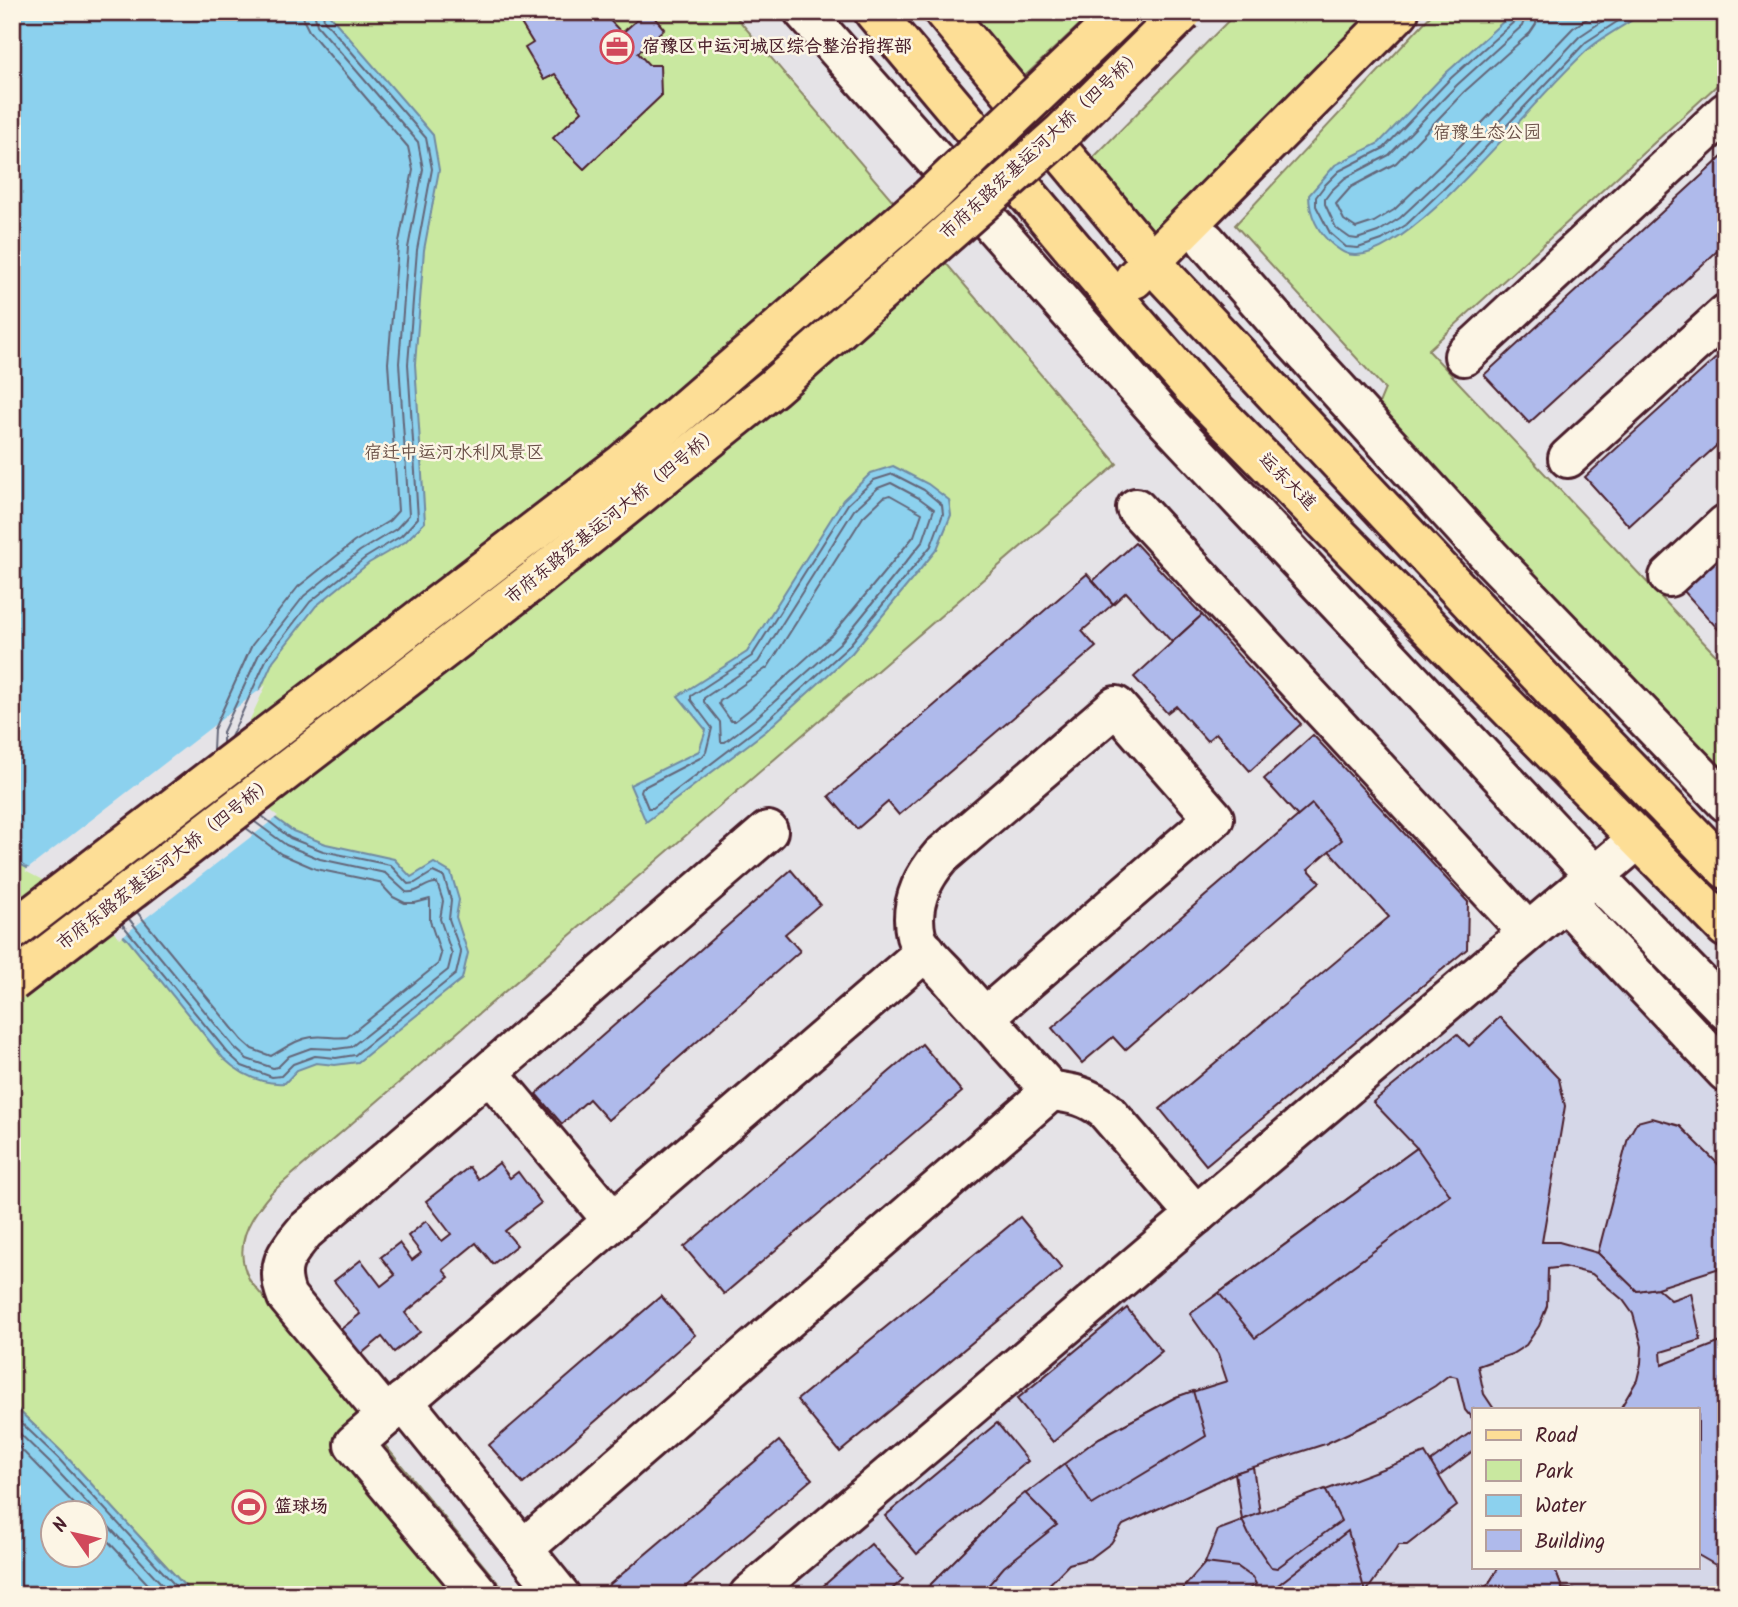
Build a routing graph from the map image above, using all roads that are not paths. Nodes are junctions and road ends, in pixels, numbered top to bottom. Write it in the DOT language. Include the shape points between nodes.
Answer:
graph roads {
  1 [pos="804,12"];
  2 [pos="944,12"];
  3 [pos="1124,12"];
  4 [pos="1183,12"];
  5 [pos="1399,12"];
  6 [pos="895,19"];
  7 [pos="1726,112"];
  8 [pos="1206,240"];
  9 [pos="1153,261"];
  10 [pos="1114,297"];
  11 [pos="1726,314"];
  12 [pos="1464,356"];
  13 [pos="1567,458"];
  14 [pos="1136,508"];
  15 [pos="1726,524"];
  16 [pos="1669,576"];
  17 [pos="1726,802"];
  18 [pos="768,831"];
  19 [pos="1639,839"];
  20 [pos="1726,869"];
  21 [pos="1595,876"];
  22 [pos="1565,901"];
  23 [pos="1726,928"];
  24 [pos="12,931"];
  25 [pos="1528,932"];
  26 [pos="926,951"];
  27 [pos="12,982"];
  28 [pos="1726,1010"];
  29 [pos="985,1017"];
  30 [pos="1726,1072"];
  31 [pos="489,1073"];
  32 [pos="1051,1091"];
  33 [pos="1196,1215"];
  34 [pos="613,1221"];
  35 [pos="394,1409"];
  36 [pos="523,1549"];
  37 [pos="480,1595"];
  38 [pos="560,1595"];
  39 [pos="749,1595"];
  1 -- 21 [label="lane" via="1161,415"];
  2 -- 9 [label="main road"];
  3 -- 24 [label="main road, 市府东路宏基运河大桥（四号桥）, bridge" via="930,197 622,464"];
  4 -- 27 [label="main road, 市府东路宏基运河大桥（四号桥）, bridge" via="1061,133 774,387 534,580"];
  5 -- 9 [label="main road"];
  6 -- 10 [label="main road, 运东大道"];
  7 -- 12 [label="lane"];
  8 -- 17 [label="lane" via="1483,549"];
  9 -- 10 [label="main road"];
  9 -- 20 [label="main road"];
  10 -- 19 [label="main road, 运东大道" via="1192,387"];
  11 -- 13 [label="lane"];
  14 -- 25 [label="lane"];
  15 -- 16 [label="lane"];
  18 -- 31 [label="lane"];
  19 -- 21 [label="lane"];
  19 -- 23 [label="main road, 运东大道"];
  21 -- 22 [label="lane"];
  21 -- 28 [label="lane"];
  22 -- 25 [label="lane"];
  22 -- 30 [label="lane"];
  25 -- 33 [label="lane"];
  26 -- 29 [label="lane"];
  26 -- 29 [label="lane" via="916,939 914,913 926,873 1116,706 1214,818"];
  26 -- 34 [label="lane"];
  29 -- 32 [label="lane"];
  31 -- 34 [label="lane"];
  31 -- 35 [label="lane" via="305,1231 283,1261 280,1278 287,1297"];
  32 -- 33 [label="lane" via="1076,1093 1105,1110"];
  32 -- 36 [label="lane"];
  33 -- 39 [label="lane"];
  34 -- 35 [label="lane"];
  35 -- 36 [label="lane"];
  35 -- 37 [label="lane" via="354,1444"];
  36 -- 38 [label="lane"];
}
